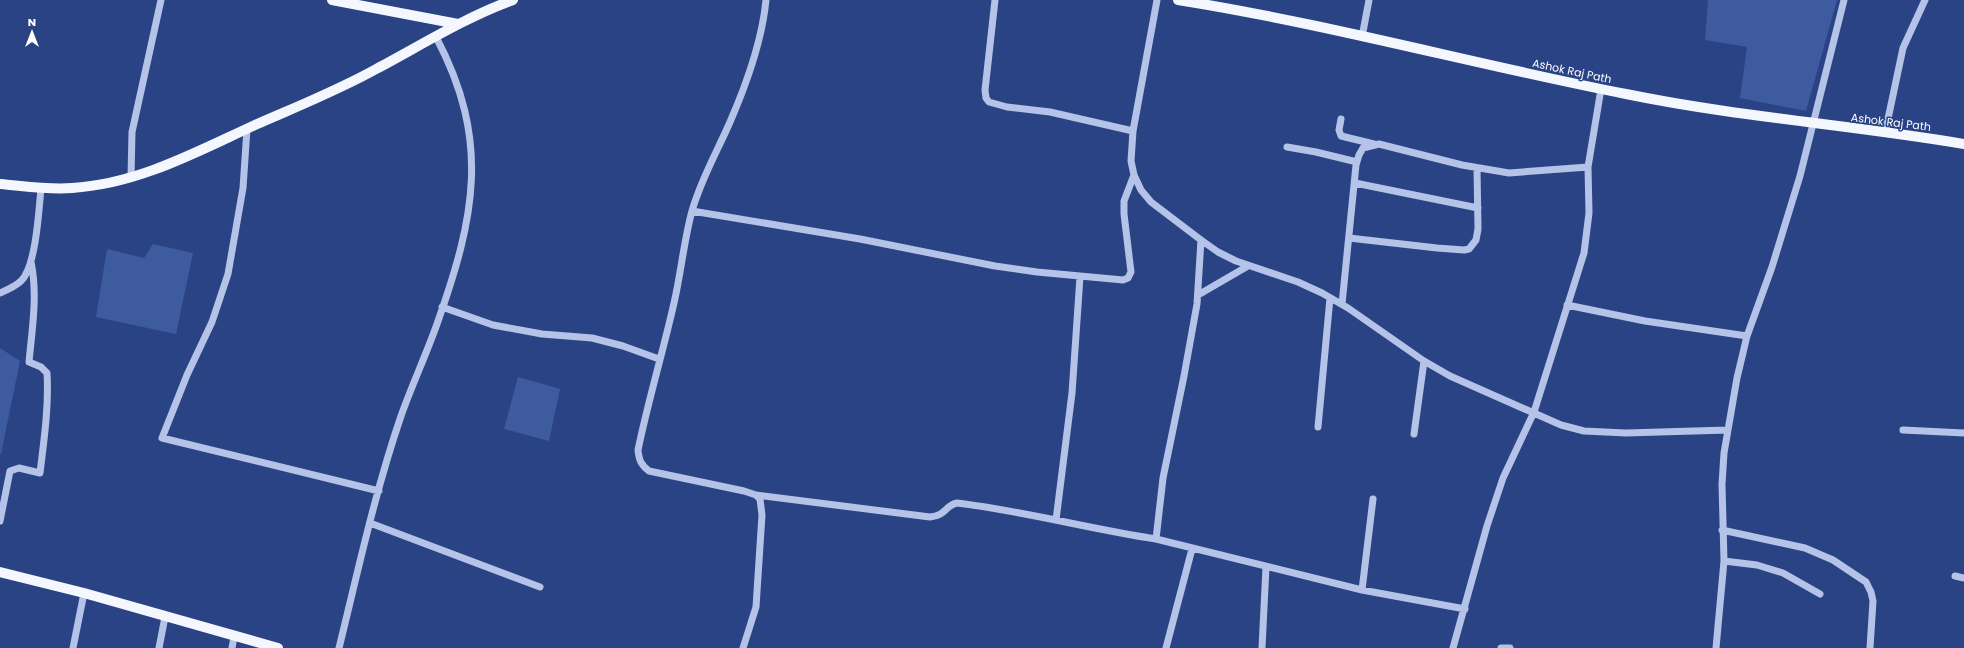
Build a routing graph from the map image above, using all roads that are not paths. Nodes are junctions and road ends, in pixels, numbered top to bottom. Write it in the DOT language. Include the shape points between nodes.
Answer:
graph roads {
  1 [pos="161,0"];
  2 [pos="332,0"];
  3 [pos="513,0"];
  4 [pos="766,0"];
  5 [pos="995,0"];
  6 [pos="1157,0"];
  7 [pos="1178,0"];
  8 [pos="1368,0"];
  9 [pos="1844,0"];
  10 [pos="1925,0"];
  11 [pos="458,24"];
  12 [pos="436,37"];
  13 [pos="1362,37"];
  14 [pos="1601,89"];
  15 [pos="1341,119"];
  16 [pos="1812,124"];
  17 [pos="247,129"];
  18 [pos="1133,131"];
  19 [pos="1884,133"];
  20 [pos="1374,144"];
  21 [pos="1964,144"];
  22 [pos="1287,147"];
  23 [pos="1357,162"];
  24 [pos="1588,167"];
  25 [pos="1477,168"];
  26 [pos="1134,175"];
  27 [pos="131,177"];
  28 [pos="1355,183"];
  29 [pos="0,184"];
  30 [pos="41,188"];
  31 [pos="1478,208"];
  32 [pos="692,211"];
  33 [pos="1349,238"];
  34 [pos="1201,240"];
  35 [pos="30,262"];
  36 [pos="1248,266"];
  37 [pos="1080,277"];
  38 [pos="0,293"];
  39 [pos="1198,295"];
  40 [pos="1330,298"];
  41 [pos="1342,304"];
  42 [pos="1566,305"];
  43 [pos="442,308"];
  44 [pos="1747,336"];
  45 [pos="659,359"];
  46 [pos="1424,361"];
  47 [pos="1533,413"];
  48 [pos="1318,427"];
  49 [pos="1728,430"];
  50 [pos="1903,430"];
  51 [pos="1964,433"];
  52 [pos="1414,434"];
  53 [pos="379,491"];
  54 [pos="756,495"];
  55 [pos="1373,498"];
  56 [pos="1056,520"];
  57 [pos="0,521"];
  58 [pos="370,523"];
  59 [pos="1722,530"];
  60 [pos="1156,539"];
  61 [pos="1192,550"];
  62 [pos="1724,561"];
  63 [pos="1266,567"];
  64 [pos="0,572"];
  65 [pos="1955,576"];
  66 [pos="1964,578"];
  67 [pos="540,586"];
  68 [pos="1362,590"];
  69 [pos="84,593"];
  70 [pos="1820,594"];
  71 [pos="1465,609"];
  72 [pos="166,617"];
  73 [pos="234,637"];
  74 [pos="73,648"];
  75 [pos="159,648"];
  76 [pos="232,648"];
  77 [pos="278,648"];
  78 [pos="339,648"];
  79 [pos="743,648"];
  80 [pos="1166,648"];
  81 [pos="1262,648"];
  82 [pos="1453,648"];
  83 [pos="1501,648"];
  84 [pos="1510,648"];
  85 [pos="1716,648"];
  86 [pos="1870,648"];
  1 -- 27 [label="street" via="136,110"];
  2 -- 11 [label="main road"];
  3 -- 11 [label="main road"];
  4 -- 32 [label="street" via="762,31 756,51"];
  5 -- 18 [label="street" via="985,90 989,102 1007,107 1050,112"];
  6 -- 18 [label="street"];
  7 -- 13 [label="main road, Ashok Raj Path" via="1292,20"];
  8 -- 13 [label="street"];
  9 -- 16 [label="street"];
  10 -- 19 [label="street" via="1903,48"];
  11 -- 12 [label="main road"];
  12 -- 17 [label="main road" via="376,70"];
  12 -- 43 [label="street" via="462,101 471,139 473,176 466,232"];
  13 -- 14 [label="main road, Ashok Raj Path"];
  14 -- 16 [label="main road, Ashok Raj Path"];
  14 -- 24 [label="street"];
  15 -- 20 [label="street" via="1338,130 1341,136"];
  16 -- 19 [label="main road, Ashok Raj Path"];
  16 -- 44 [label="street" via="1800,176 1780,242"];
  17 -- 27 [label="main road" via="189,156"];
  17 -- 53 [label="street" via="243,188 228,274 212,322 162,438"];
  18 -- 26 [label="street" via="1131,161"];
  19 -- 21 [label="main road, Ashok Raj Path"];
  20 -- 23 [label="street" via="1363,148"];
  20 -- 25 [label="street"];
  22 -- 23 [label="street"];
  23 -- 28 [label="street"];
  24 -- 25 [label="street" via="1528,173"];
  24 -- 42 [label="street" via="1589,213 1586,240 1580,268"];
  25 -- 31 [label="street"];
  26 -- 34 [label="street" via="1141,190 1151,202"];
  26 -- 37 [label="street" via="1124,201 1131,272 1128,278 1123,280"];
  27 -- 30 [label="main road" via="74,188"];
  28 -- 31 [label="street"];
  28 -- 33 [label="street"];
  29 -- 30 [label="main road"];
  30 -- 35 [label="street"];
  31 -- 33 [label="street" via="1474,246 1464,250"];
  32 -- 37 [label="street" via="860,239 995,266"];
  32 -- 45 [label="street" via="676,297"];
  33 -- 41 [label="street"];
  34 -- 36 [label="street" via="1218,252"];
  34 -- 39 [label="street"];
  35 -- 38 [label="street" via="22,280"];
  35 -- 57 [label="street" via="35,296 29,362 47,373 48,388 42,460 40,473 19,468 10,471"];
  36 -- 39 [label="street"];
  36 -- 40 [label="street" via="1298,282"];
  37 -- 56 [label="street" via="1072,393"];
  39 -- 60 [label="street" via="1163,478"];
  40 -- 41 [label="street"];
  40 -- 48 [label="street"];
  41 -- 46 [label="street"];
  42 -- 44 [label="street" via="1645,321"];
  42 -- 47 [label="street"];
  43 -- 45 [label="street" via="493,325 542,334 592,338"];
  43 -- 53 [label="street" via="401,415"];
  44 -- 49 [label="street"];
  45 -- 54 [label="street" via="638,450 638,459 642,466 658,474 744,490"];
  46 -- 47 [label="street" via="1477,389"];
  46 -- 52 [label="street"];
  47 -- 49 [label="street" via="1584,431 1653,433"];
  47 -- 71 [label="street" via="1503,478"];
  49 -- 59 [label="street" via="1722,484"];
  50 -- 51 [label="street"];
  53 -- 58 [label="street"];
  54 -- 56 [label="street" via="930,517 942,515 952,504 957,503"];
  54 -- 79 [label="street" via="762,505 756,607"];
  55 -- 68 [label="street"];
  56 -- 60 [label="street"];
  58 -- 67 [label="street"];
  58 -- 78 [label="street"];
  59 -- 62 [label="street"];
  59 -- 86 [label="street" via="1804,548 1833,560 1866,582 1872,592 1873,601"];
  60 -- 61 [label="street"];
  61 -- 63 [label="street"];
  61 -- 80 [label="street"];
  62 -- 70 [label="street" via="1758,565 1783,573"];
  62 -- 85 [label="street"];
  63 -- 68 [label="street"];
  63 -- 81 [label="street"];
  64 -- 69 [label="main road"];
  65 -- 66 [label="street"];
  68 -- 71 [label="street"];
  69 -- 72 [label="main road"];
  69 -- 74 [label="street"];
  71 -- 82 [label="street"];
  72 -- 73 [label="main road"];
  72 -- 75 [label="street"];
  73 -- 76 [label="street"];
  73 -- 77 [label="main road"];
  83 -- 84 [label="street"];
}
